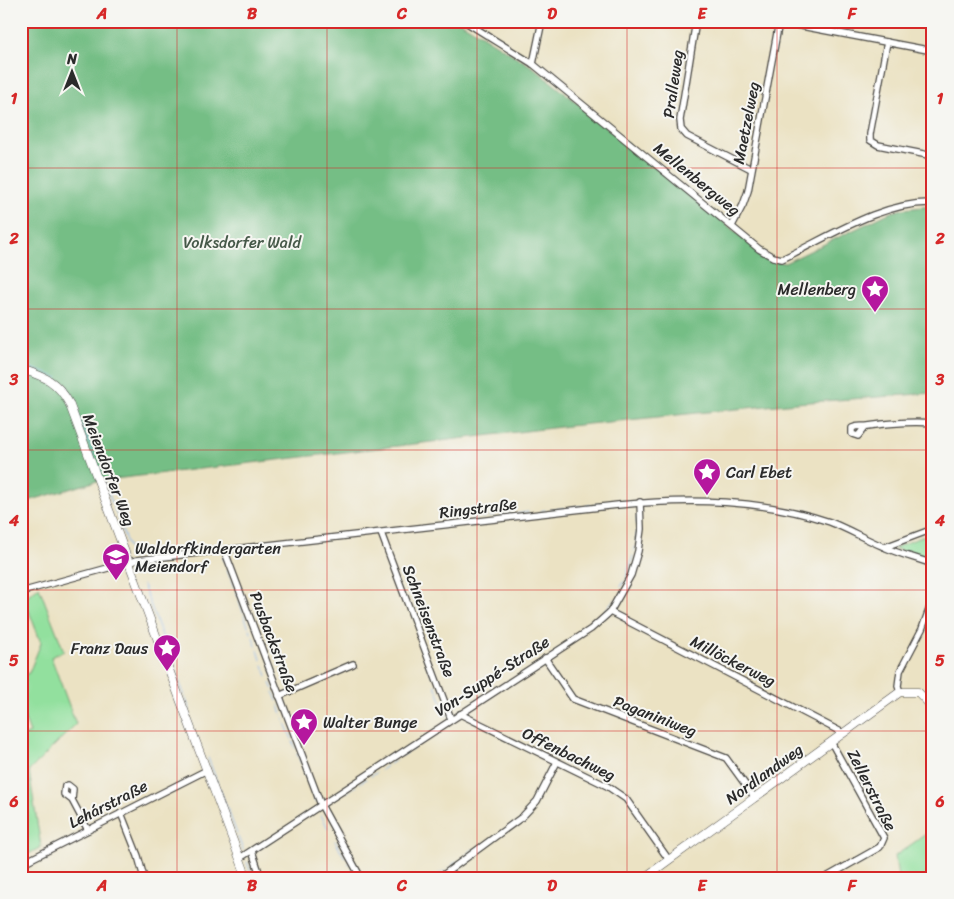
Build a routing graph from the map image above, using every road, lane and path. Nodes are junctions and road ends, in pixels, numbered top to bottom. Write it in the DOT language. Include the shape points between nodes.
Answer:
graph roads {
  1 [pos="464,21"];
  2 [pos="542,21"];
  3 [pos="696,21"];
  4 [pos="777,22"];
  5 [pos="887,42"];
  6 [pos="933,51"];
  7 [pos="533,64"];
  8 [pos="933,156"];
  9 [pos="751,169"];
  10 [pos="933,203"];
  11 [pos="732,226"];
  12 [pos="21,369"];
  13 [pos="933,423"];
  14 [pos="865,427"];
  15 [pos="640,502"];
  16 [pos="933,528"];
  17 [pos="381,533"];
  18 [pos="884,547"];
  19 [pos="225,552"];
  20 [pos="129,562"];
  21 [pos="933,564"];
  22 [pos="21,592"];
  23 [pos="933,599"];
  24 [pos="610,612"];
  25 [pos="545,658"];
  26 [pos="353,664"];
  27 [pos="900,692"];
  28 [pos="279,696"];
  29 [pos="933,708"];
  30 [pos="460,714"];
  31 [pos="451,719"];
  32 [pos="843,734"];
  33 [pos="832,742"];
  34 [pos="557,762"];
  35 [pos="207,770"];
  36 [pos="755,798"];
  37 [pos="72,800"];
  38 [pos="321,805"];
  39 [pos="121,813"];
  40 [pos="88,830"];
  41 [pos="252,851"];
  42 [pos="240,858"];
  43 [pos="669,860"];
  44 [pos="22,863"];
  45 [pos="144,878"];
  46 [pos="247,878"];
  47 [pos="261,878"];
  48 [pos="361,878"];
  49 [pos="439,878"];
  50 [pos="644,878"];
  51 [pos="825,878"];
  1 -- 7 [label="street, Mellenbergweg"];
  2 -- 7 [label="street"];
  3 -- 9 [label="street, Pralleweg" via="681,129 687,136"];
  4 -- 5 [label="street"];
  4 -- 9 [label="street, Maetzelweg"];
  5 -- 6 [label="street"];
  5 -- 8 [label="street" via="870,140 878,145"];
  7 -- 11 [label="street, Mellenbergweg"];
  9 -- 11 [label="street, Maetzelweg" via="743,205"];
  10 -- 11 [label="street, Mellenbergweg" via="896,207 874,215 782,259 759,249"];
  12 -- 20 [label="street, Meiendorfer Weg" via="60,386 69,402"];
  13 -- 14 [label="street" via="895,422"];
  15 -- 17 [label="street, Ringstraße"];
  15 -- 18 [label="street, Ringstraße" via="730,501 769,508 830,522"];
  15 -- 24 [label="street, Von-Suppé-Straße" via="638,551 631,575"];
  16 -- 18 [label="street"];
  17 -- 19 [label="street, Ringstraße"];
  17 -- 31 [label="street, Schneisenstraße"];
  18 -- 21 [label="street, Ringstraße"];
  19 -- 20 [label="street, Ringstraße"];
  19 -- 28 [label="street, Pusbackstraße"];
  20 -- 22 [label="street, Ringstraße"];
  20 -- 35 [label="street, Meiendorfer Weg" via="188,716 200,734"];
  23 -- 27 [label="street" via="900,672"];
  24 -- 25 [label="street, Von-Suppé-Straße"];
  24 -- 32 [label="street, Millöckerweg"];
  25 -- 30 [label="street, Von-Suppé-Straße"];
  25 -- 36 [label="street, Paganiniweg" via="573,699 726,758"];
  26 -- 28 [label="street"];
  27 -- 29 [label="street" via="918,692 929,698"];
  27 -- 32 [label="street, Nordlandweg"];
  28 -- 38 [label="street, Pusbackstraße"];
  30 -- 31 [label="street, Von-Suppé-Straße"];
  30 -- 34 [label="street, Offenbachweg"];
  31 -- 38 [label="street, Von-Suppé-Straße"];
  32 -- 33 [label="street, Nordlandweg"];
  33 -- 36 [label="street, Nordlandweg"];
  33 -- 51 [label="street, Zellerstraße" via="884,841 880,847"];
  34 -- 43 [label="street, Offenbachweg" via="626,799"];
  34 -- 49 [label="street" via="538,801 522,818"];
  35 -- 39 [label="street, Lehárstraße"];
  35 -- 42 [label="street, Meiendorfer Weg"];
  36 -- 43 [label="street, Nordlandweg"];
  37 -- 40 [label="street"];
  38 -- 41 [label="street, Von-Suppé-Straße"];
  38 -- 48 [label="street, Pusbackstraße"];
  39 -- 40 [label="street, Lehárstraße"];
  39 -- 45 [label="street"];
  40 -- 44 [label="street, Lehárstraße"];
  41 -- 42 [label="street, Von-Suppé-Straße"];
  41 -- 47 [label="street"];
  42 -- 46 [label="street, Meiendorfer Weg"];
  43 -- 50 [label="street, Nordlandweg"];
}
